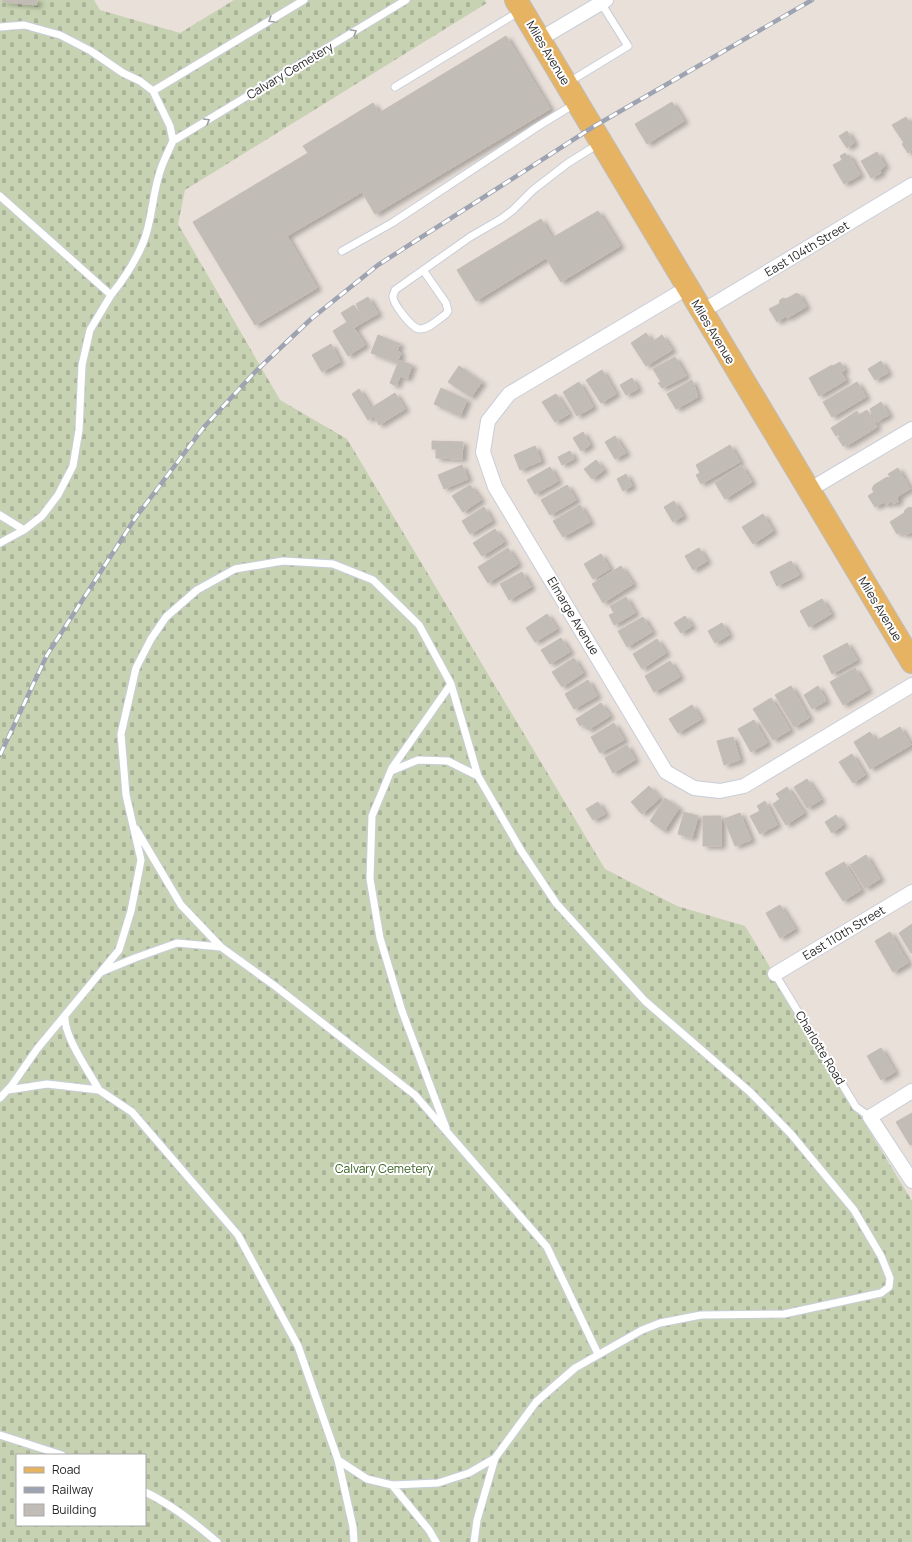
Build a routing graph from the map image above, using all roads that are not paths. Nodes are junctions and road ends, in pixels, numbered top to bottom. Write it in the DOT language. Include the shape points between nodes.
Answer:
graph roads {
  1 [pos="304,0"];
  2 [pos="406,0"];
  3 [pos="604,1"];
  4 [pos="519,5"];
  5 [pos="0,27"];
  6 [pos="540,39"];
  7 [pos="567,84"];
  8 [pos="395,87"];
  9 [pos="153,91"];
  10 [pos="578,102"];
  11 [pos="174,141"];
  12 [pos="602,142"];
  13 [pos="912,185"];
  14 [pos="0,196"];
  15 [pos="342,251"];
  16 [pos="423,270"];
  17 [pos="687,288"];
  18 [pos="111,295"];
  19 [pos="702,312"];
  20 [pos="912,429"];
  21 [pos="809,490"];
  22 [pos="0,516"];
  23 [pos="24,530"];
  24 [pos="0,543"];
  25 [pos="912,662"];
  26 [pos="450,684"];
  27 [pos="912,685"];
  28 [pos="391,771"];
  29 [pos="478,776"];
  30 [pos="132,824"];
  31 [pos="912,892"];
  32 [pos="221,947"];
  33 [pos="100,973"];
  34 [pos="776,974"];
  35 [pos="65,1016"];
  36 [pos="8,1090"];
  37 [pos="99,1090"];
  38 [pos="912,1092"];
  39 [pos="0,1098"];
  40 [pos="870,1117"];
  41 [pos="448,1134"];
  42 [pos="912,1181"];
  43 [pos="598,1354"];
  44 [pos="0,1435"];
  45 [pos="59,1454"];
  46 [pos="495,1458"];
  47 [pos="338,1460"];
  48 [pos="392,1485"];
  49 [pos="146,1492"];
  50 [pos="217,1542"];
  51 [pos="354,1542"];
  52 [pos="436,1542"];
  53 [pos="474,1542"];
  1 -- 9 [label="lane, one-way"];
  11 -- 2 [label="lane, Calvary Cemetery, one-way"];
  3 -- 6 [label="street"];
  3 -- 7 [label="lane" via="628,46"];
  4 -- 6 [label="main road, Miles Avenue"];
  4 -- 8 [label="lane"];
  5 -- 9 [label="lane" via="24,25 60,35 91,51"];
  6 -- 7 [label="main road, Miles Avenue"];
  7 -- 10 [label="main road, Miles Avenue"];
  9 -- 11 [label="lane" via="170,126"];
  10 -- 12 [label="main road, Miles Avenue"];
  10 -- 15 [label="lane" via="392,223"];
  11 -- 18 [label="lane" via="159,176 144,242 128,273"];
  12 -- 16 [label="lane" via="568,163 501,219"];
  12 -- 17 [label="main road, Miles Avenue"];
  13 -- 19 [label="street, East 104th Street"];
  14 -- 18 [label="lane"];
  16 -- 16 [label="lane" via="395,290 392,295 412,326 418,329 425,328 448,311 446,303"];
  17 -- 19 [label="main road, Miles Avenue"];
  17 -- 27 [label="street, Elmarge Avenue" via="509,394 488,421 483,452 495,487 666,772 694,788 720,791 744,786"];
  18 -- 23 [label="lane" via="90,330 82,365 79,430 73,466 58,495 42,516"];
  19 -- 21 [label="main road, Miles Avenue"];
  20 -- 21 [label="street"];
  21 -- 25 [label="main road, Miles Avenue"];
  22 -- 23 [label="lane"];
  23 -- 24 [label="lane"];
  26 -- 28 [label="lane"];
  26 -- 29 [label="lane"];
  26 -- 30 [label="lane" via="418,625 373,580 333,564 283,561 235,569 196,590 166,617 136,668 121,734 126,795"];
  28 -- 29 [label="lane" via="418,760 448,761"];
  28 -- 41 [label="lane" via="372,816 370,879 380,938 400,1003"];
  29 -- 43 [label="lane" via="522,852 556,903 646,1001 750,1092 790,1134 854,1210 881,1256 890,1278 890,1287 881,1293 784,1314 701,1315 660,1323"];
  30 -- 32 [label="lane" via="181,905"];
  30 -- 33 [label="lane" via="140,860 131,911 119,950"];
  31 -- 34 [label="street, East 110th Street"];
  32 -- 33 [label="lane" via="177,943"];
  32 -- 41 [label="lane" via="415,1096"];
  33 -- 35 [label="lane"];
  34 -- 40 [label="lane, Charlotte Road" via="856,1107"];
  35 -- 36 [label="lane"];
  35 -- 37 [label="lane" via="64,1023 80,1058"];
  36 -- 37 [label="lane" via="47,1084"];
  36 -- 39 [label="lane"];
  37 -- 47 [label="lane" via="132,1112 238,1235 298,1346"];
  38 -- 40 [label="street"];
  40 -- 42 [label="street"];
  41 -- 43 [label="lane" via="547,1247"];
  43 -- 46 [label="lane" via="575,1368 536,1402"];
  44 -- 45 [label="lane"];
  46 -- 48 [label="lane" via="469,1473 438,1483"];
  46 -- 53 [label="lane" via="477,1520"];
  47 -- 48 [label="lane" via="367,1479"];
  47 -- 51 [label="lane"];
  48 -- 52 [label="lane"];
  49 -- 50 [label="lane" via="159,1499"];
}
